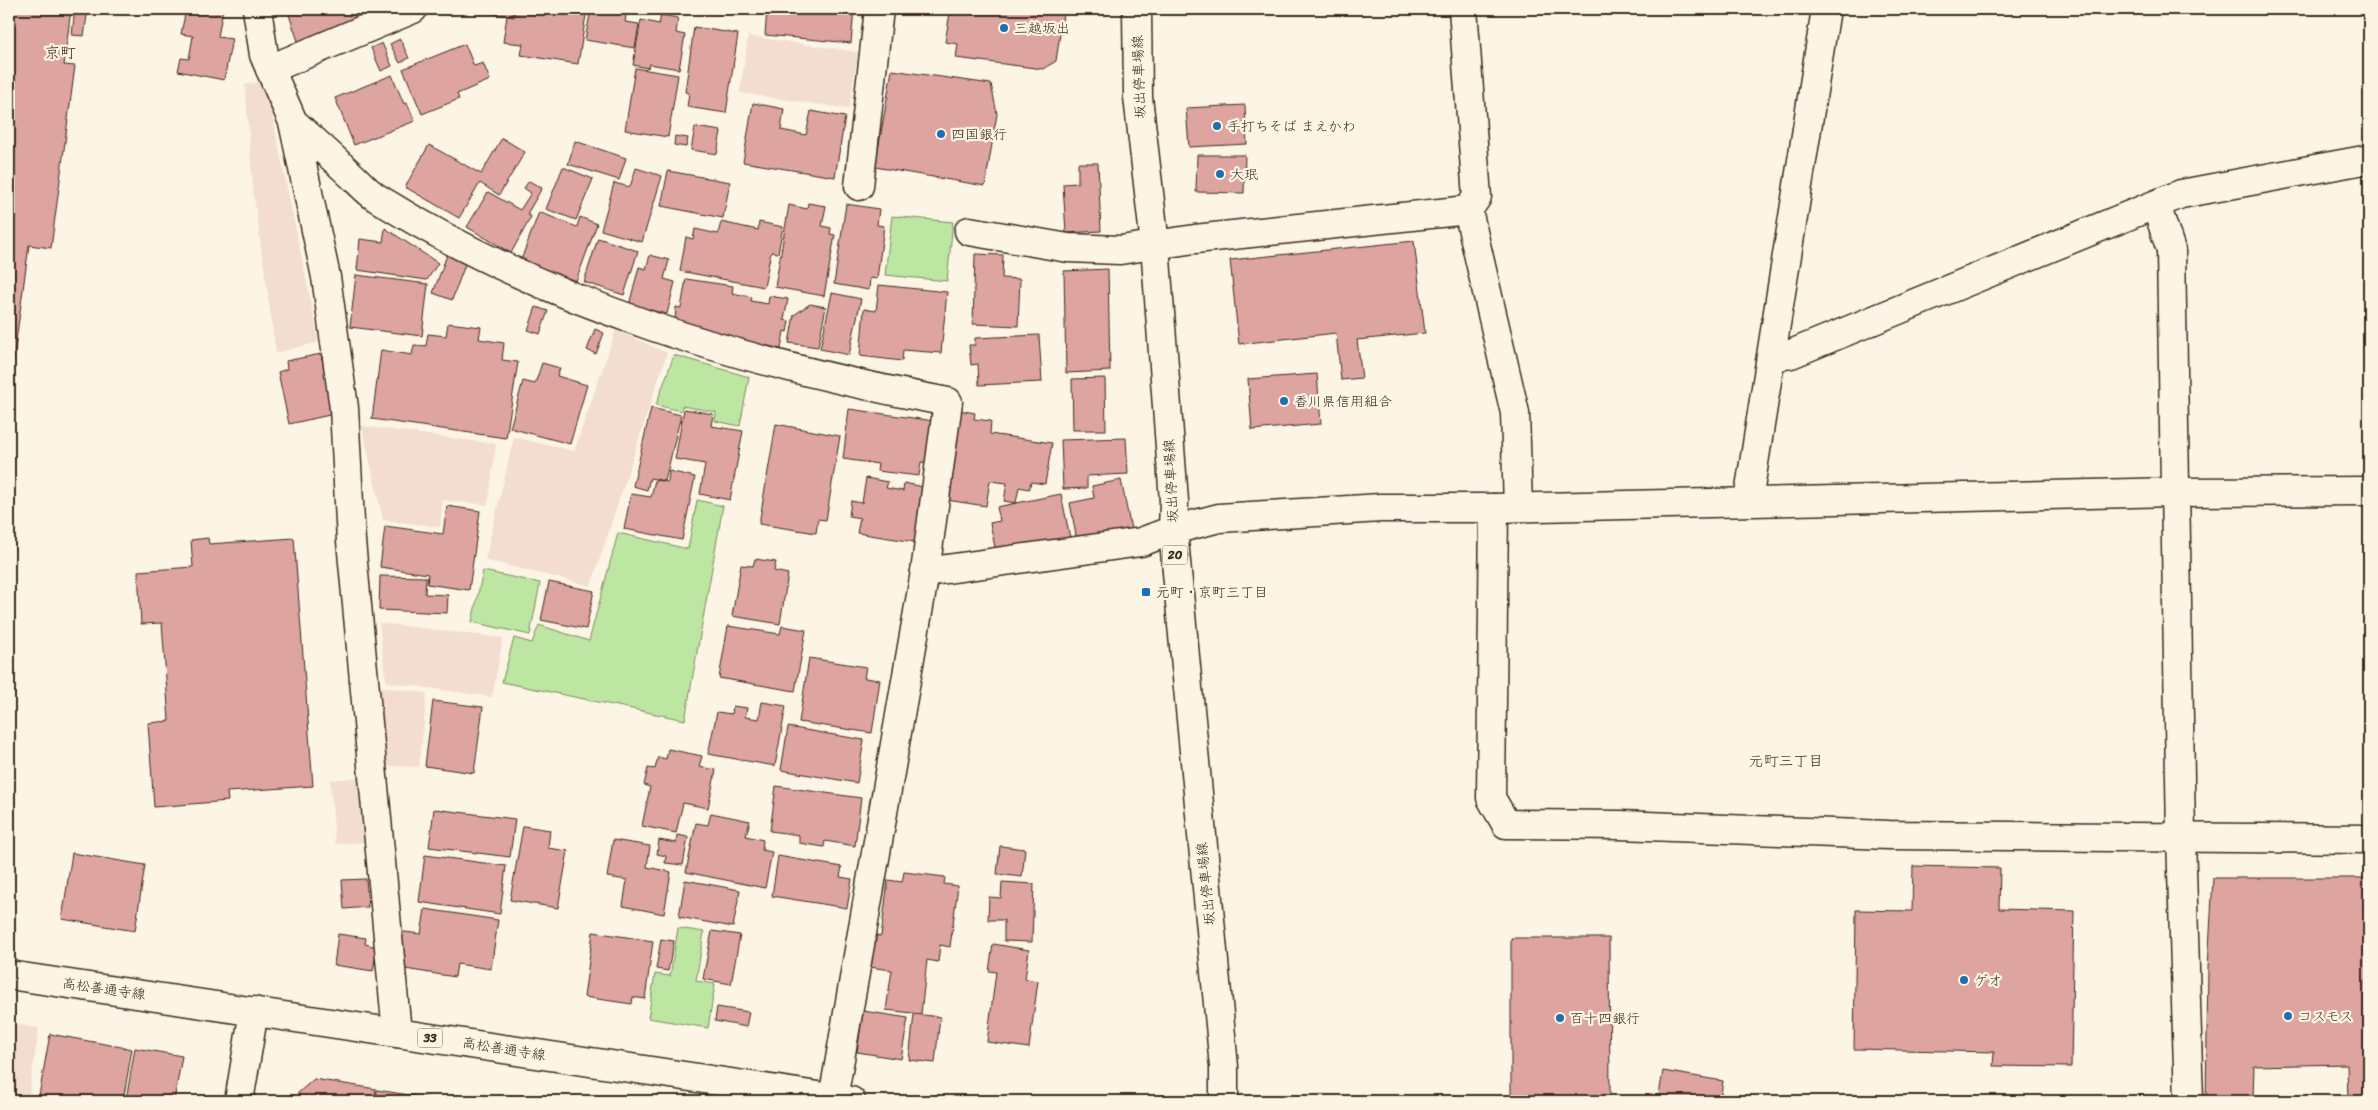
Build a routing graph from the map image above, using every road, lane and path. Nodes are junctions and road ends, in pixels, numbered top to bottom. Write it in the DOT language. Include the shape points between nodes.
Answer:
graph roads {
  1 [pos="257,9"];
  2 [pos="413,9"];
  3 [pos="879,9"];
  4 [pos="1137,9"];
  5 [pos="1463,9"];
  6 [pos="1826,9"];
  7 [pos="270,69"];
  8 [pos="293,122"];
  9 [pos="2369,159"];
  10 [pos="858,186"];
  11 [pos="2156,205"];
  12 [pos="1468,210"];
  13 [pos="969,231"];
  14 [pos="1155,245"];
  15 [pos="1773,357"];
  16 [pos="2369,490"];
  17 [pos="2175,492"];
  18 [pos="1748,501"];
  19 [pos="1506,507"];
  20 [pos="1173,530"];
  21 [pos="925,572"];
  22 [pos="2181,836"];
  23 [pos="2369,839"];
  24 [pos="9,975"];
  25 [pos="254,1011"];
  26 [pos="397,1033"];
  27 [pos="842,1100"];
  28 [pos="239,1101"];
  29 [pos="1224,1101"];
  30 [pos="2188,1101"];
  1 -- 7 [label="street" via="264,55"];
  2 -- 7 [label="street"];
  3 -- 10 [label="street"];
  4 -- 14 [label="street, 坂出停車場線 / 20" via="1138,97"];
  5 -- 12 [label="street" via="1477,197"];
  6 -- 15 [label="street"];
  7 -- 8 [label="street"];
  8 -- 21 [label="street" via="376,197 483,256 615,314 746,357 948,402"];
  8 -- 26 [label="street" via="326,277 344,408 351,541"];
  9 -- 11 [label="street" via="2181,194"];
  11 -- 15 [label="street" via="1791,354"];
  11 -- 17 [label="street" via="2171,250"];
  12 -- 14 [label="street"];
  12 -- 19 [label="street" via="1514,413"];
  13 -- 14 [label="street" via="1068,248 1120,250"];
  14 -- 20 [label="street, 坂出停車場線 / 20" via="1174,502"];
  15 -- 18 [label="street"];
  16 -- 17 [label="street"];
  17 -- 18 [label="street"];
  17 -- 22 [label="street"];
  18 -- 19 [label="street"];
  19 -- 20 [label="street" via="1381,508 1219,518"];
  19 -- 22 [label="street" via="1491,798 1506,824 1889,835"];
  20 -- 21 [label="street" via="1141,542"];
  20 -- 29 [label="street, 坂出停車場線 / 20" via="1224,1067"];
  21 -- 27 [label="street"];
  22 -- 23 [label="street"];
  22 -- 30 [label="street"];
  24 -- 25 [label="street, 高松善通寺線 / 33"];
  25 -- 26 [label="street, 高松善通寺線 / 33"];
  25 -- 28 [label="street"];
  26 -- 27 [label="street, 高松善通寺線 / 33"];
}
